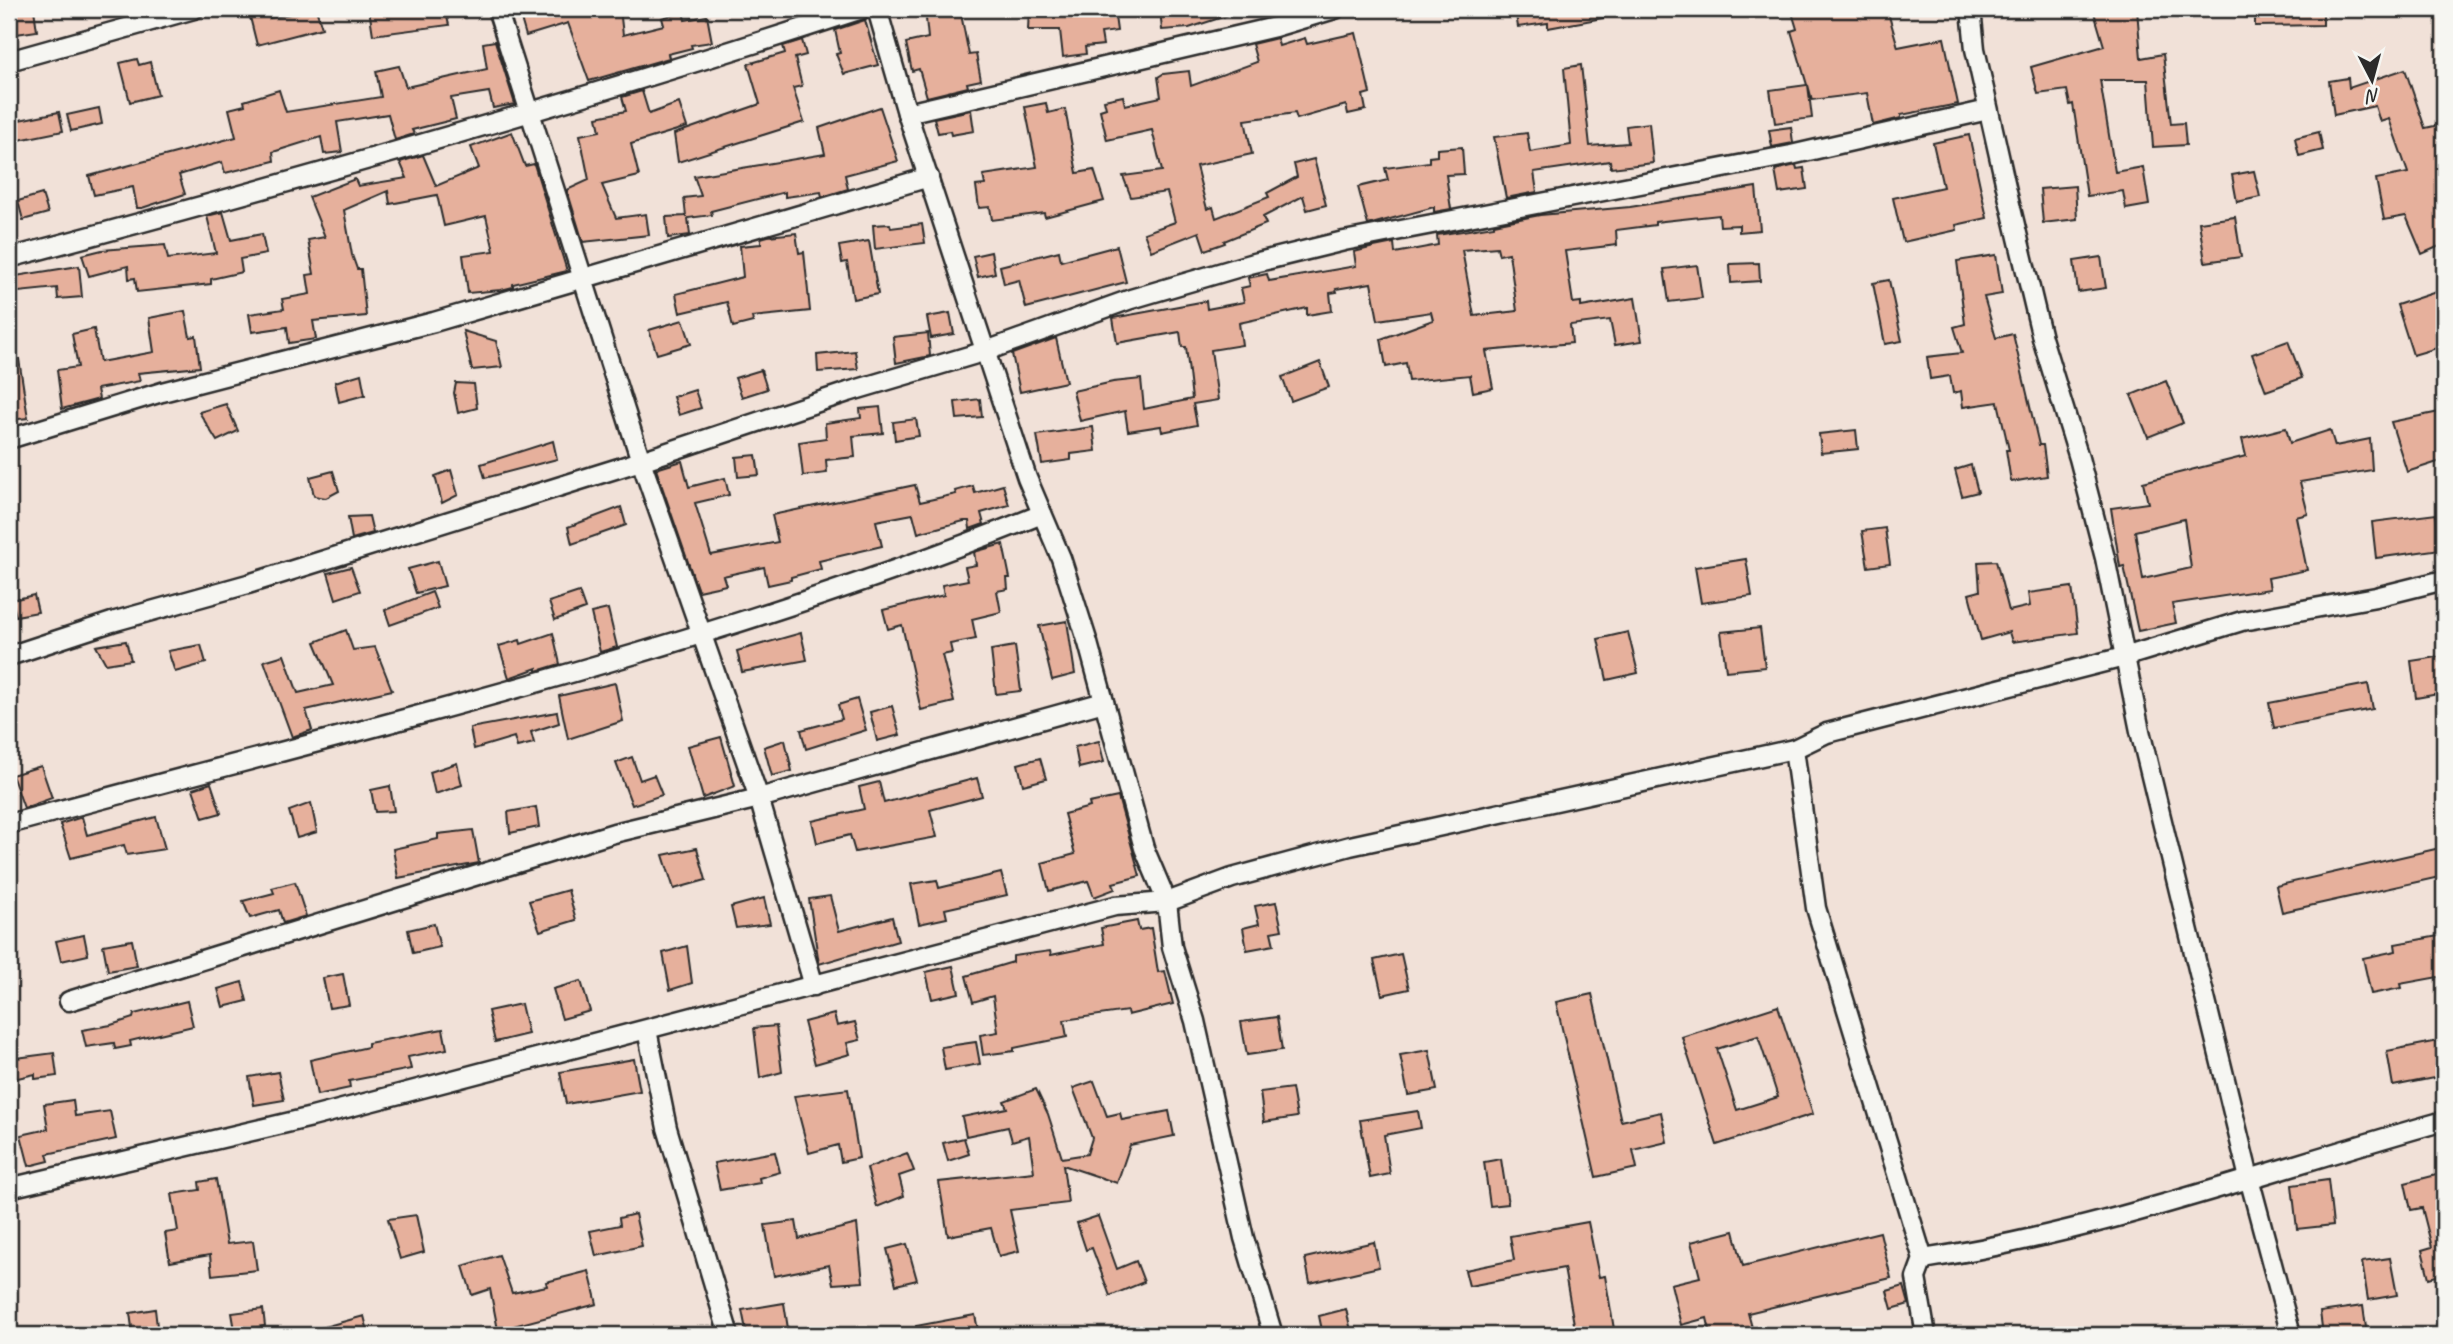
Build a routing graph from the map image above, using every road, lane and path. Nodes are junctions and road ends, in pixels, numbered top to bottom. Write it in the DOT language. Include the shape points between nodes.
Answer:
graph roads {
  1 [pos="194,9"];
  2 [pos="497,9"];
  3 [pos="862,9"];
  4 [pos="877,9"];
  5 [pos="1335,9"];
  6 [pos="1971,9"];
  7 [pos="9,61"];
  8 [pos="1988,110"];
  9 [pos="531,111"];
  10 [pos="907,113"];
  11 [pos="929,177"];
  12 [pos="9,258"];
  13 [pos="583,276"];
  14 [pos="986,351"];
  15 [pos="9,439"];
  16 [pos="641,461"];
  17 [pos="1042,514"];
  18 [pos="2444,580"];
  19 [pos="701,632"];
  20 [pos="9,656"];
  21 [pos="2124,657"];
  22 [pos="1104,702"];
  23 [pos="1794,749"];
  24 [pos="759,798"];
  25 [pos="9,824"];
  26 [pos="1167,902"];
  27 [pos="814,986"];
  28 [pos="69,1001"];
  29 [pos="647,1030"];
  30 [pos="2444,1121"];
  31 [pos="2249,1178"];
  32 [pos="9,1188"];
  33 [pos="1923,1259"];
  34 [pos="729,1335"];
  35 [pos="1273,1335"];
  36 [pos="1926,1335"];
  37 [pos="2291,1335"];
  1 -- 7 [label="street"];
  2 -- 9 [label="street"];
  3 -- 9 [label="street"];
  4 -- 10 [label="street"];
  5 -- 10 [label="street"];
  6 -- 8 [label="street"];
  8 -- 14 [label="street" via="1791,155 1343,241 1131,299"];
  8 -- 21 [label="street" via="2042,338 2105,558"];
  9 -- 12 [label="street"];
  9 -- 13 [label="street"];
  10 -- 11 [label="street"];
  11 -- 13 [label="street"];
  11 -- 14 [label="street"];
  13 -- 15 [label="street" via="434,322 162,392"];
  13 -- 16 [label="street"];
  14 -- 16 [label="street"];
  14 -- 17 [label="street"];
  16 -- 19 [label="street"];
  16 -- 20 [label="street"];
  17 -- 19 [label="street" via="940,556"];
  17 -- 22 [label="street" via="1061,558"];
  18 -- 21 [label="street" via="2242,621"];
  19 -- 24 [label="street"];
  19 -- 25 [label="street" via="440,709"];
  21 -- 23 [label="street" via="1827,733"];
  21 -- 31 [label="street"];
  22 -- 24 [label="street"];
  22 -- 26 [label="street" via="1144,848"];
  23 -- 26 [label="street" via="1350,846 1231,878"];
  23 -- 33 [label="street" via="1816,908"];
  24 -- 27 [label="street"];
  24 -- 28 [label="street" via="508,863 336,921"];
  26 -- 27 [label="street" via="1115,906"];
  26 -- 35 [label="street" via="1172,947 1195,1021 1244,1238"];
  27 -- 29 [label="street"];
  29 -- 32 [label="street" via="312,1117"];
  29 -- 34 [label="street" via="667,1129"];
  30 -- 31 [label="street"];
  31 -- 33 [label="street" via="2000,1247"];
  31 -- 37 [label="street"];
  33 -- 36 [label="street" via="1916,1278"];
}
